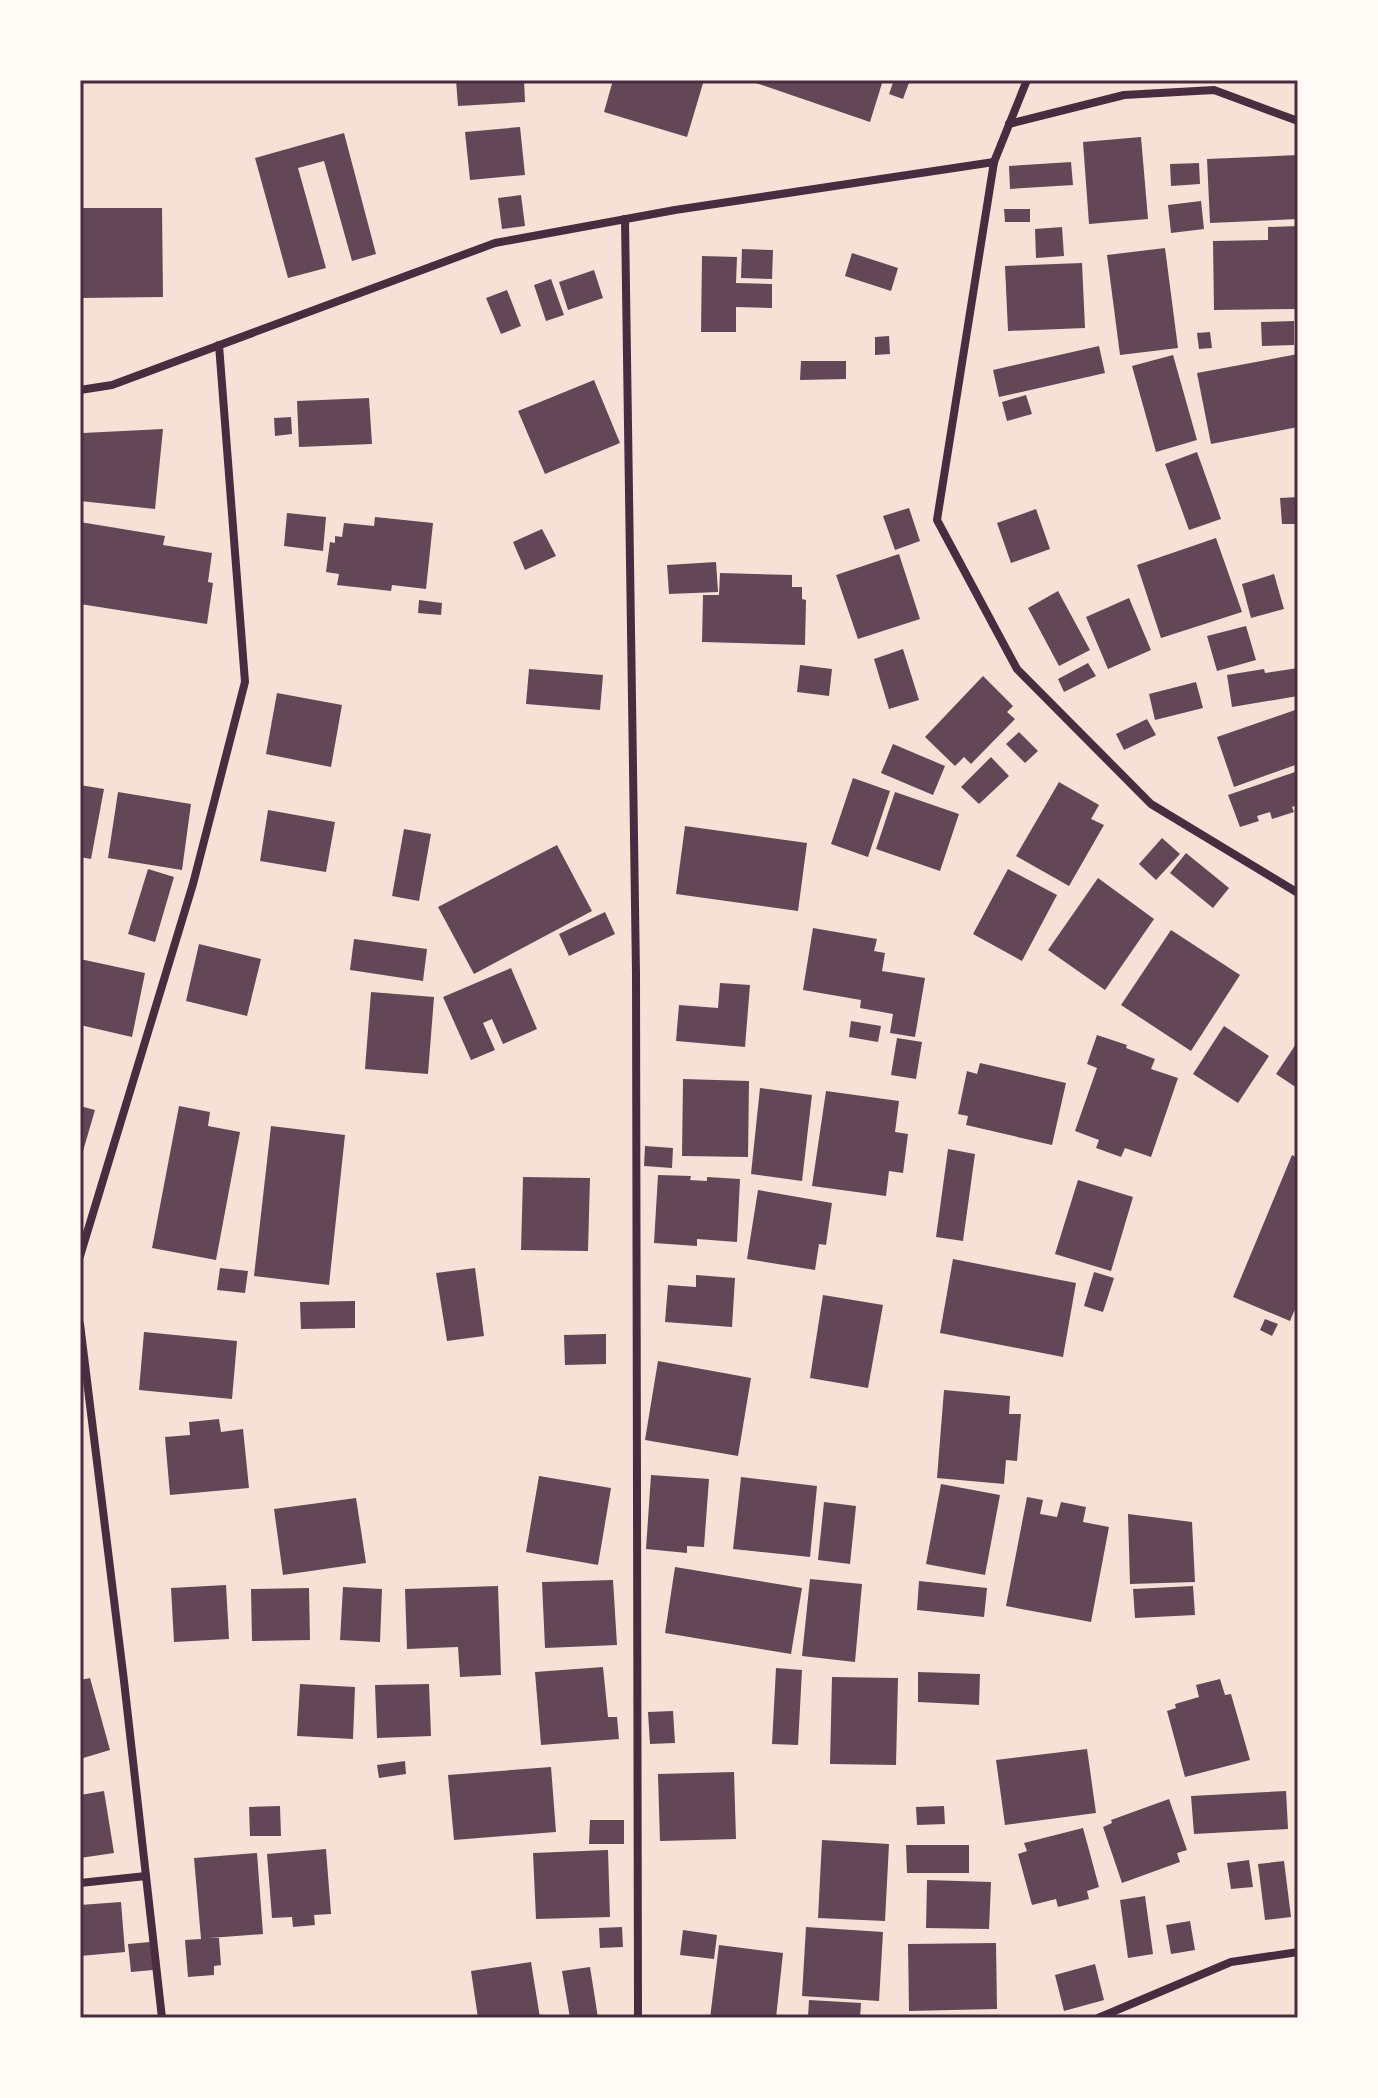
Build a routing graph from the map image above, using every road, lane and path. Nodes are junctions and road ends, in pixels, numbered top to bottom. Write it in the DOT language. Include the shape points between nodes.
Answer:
graph roads {
  1 [pos="1027,80"];
  2 [pos="1298,121"];
  3 [pos="1009,124"];
  4 [pos="994,162"];
  5 [pos="625,219"];
  6 [pos="219,345"];
  7 [pos="80,390"];
  8 [pos="1298,893"];
  9 [pos="80,1256"];
  10 [pos="80,1324"];
  11 [pos="146,1876"];
  12 [pos="80,1883"];
  13 [pos="1298,1952"];
  14 [pos="162,2018"];
  15 [pos="638,2018"];
  16 [pos="1098,2018"];
  1 -- 3 [label="street"];
  2 -- 3 [label="street" via="1214,90 1124,95"];
  3 -- 4 [label="street"];
  4 -- 5 [label="street"];
  4 -- 8 [label="street" via="937,520 1017,669 1151,804"];
  5 -- 6 [label="street" via="495,243"];
  5 -- 15 [label="street" via="636,973"];
  6 -- 7 [label="street" via="112,385"];
  6 -- 9 [label="street" via="245,682 193,884"];
  10 -- 11 [label="street"];
  11 -- 12 [label="street"];
  11 -- 14 [label="street"];
  13 -- 16 [label="street" via="1231,1962"];
}
